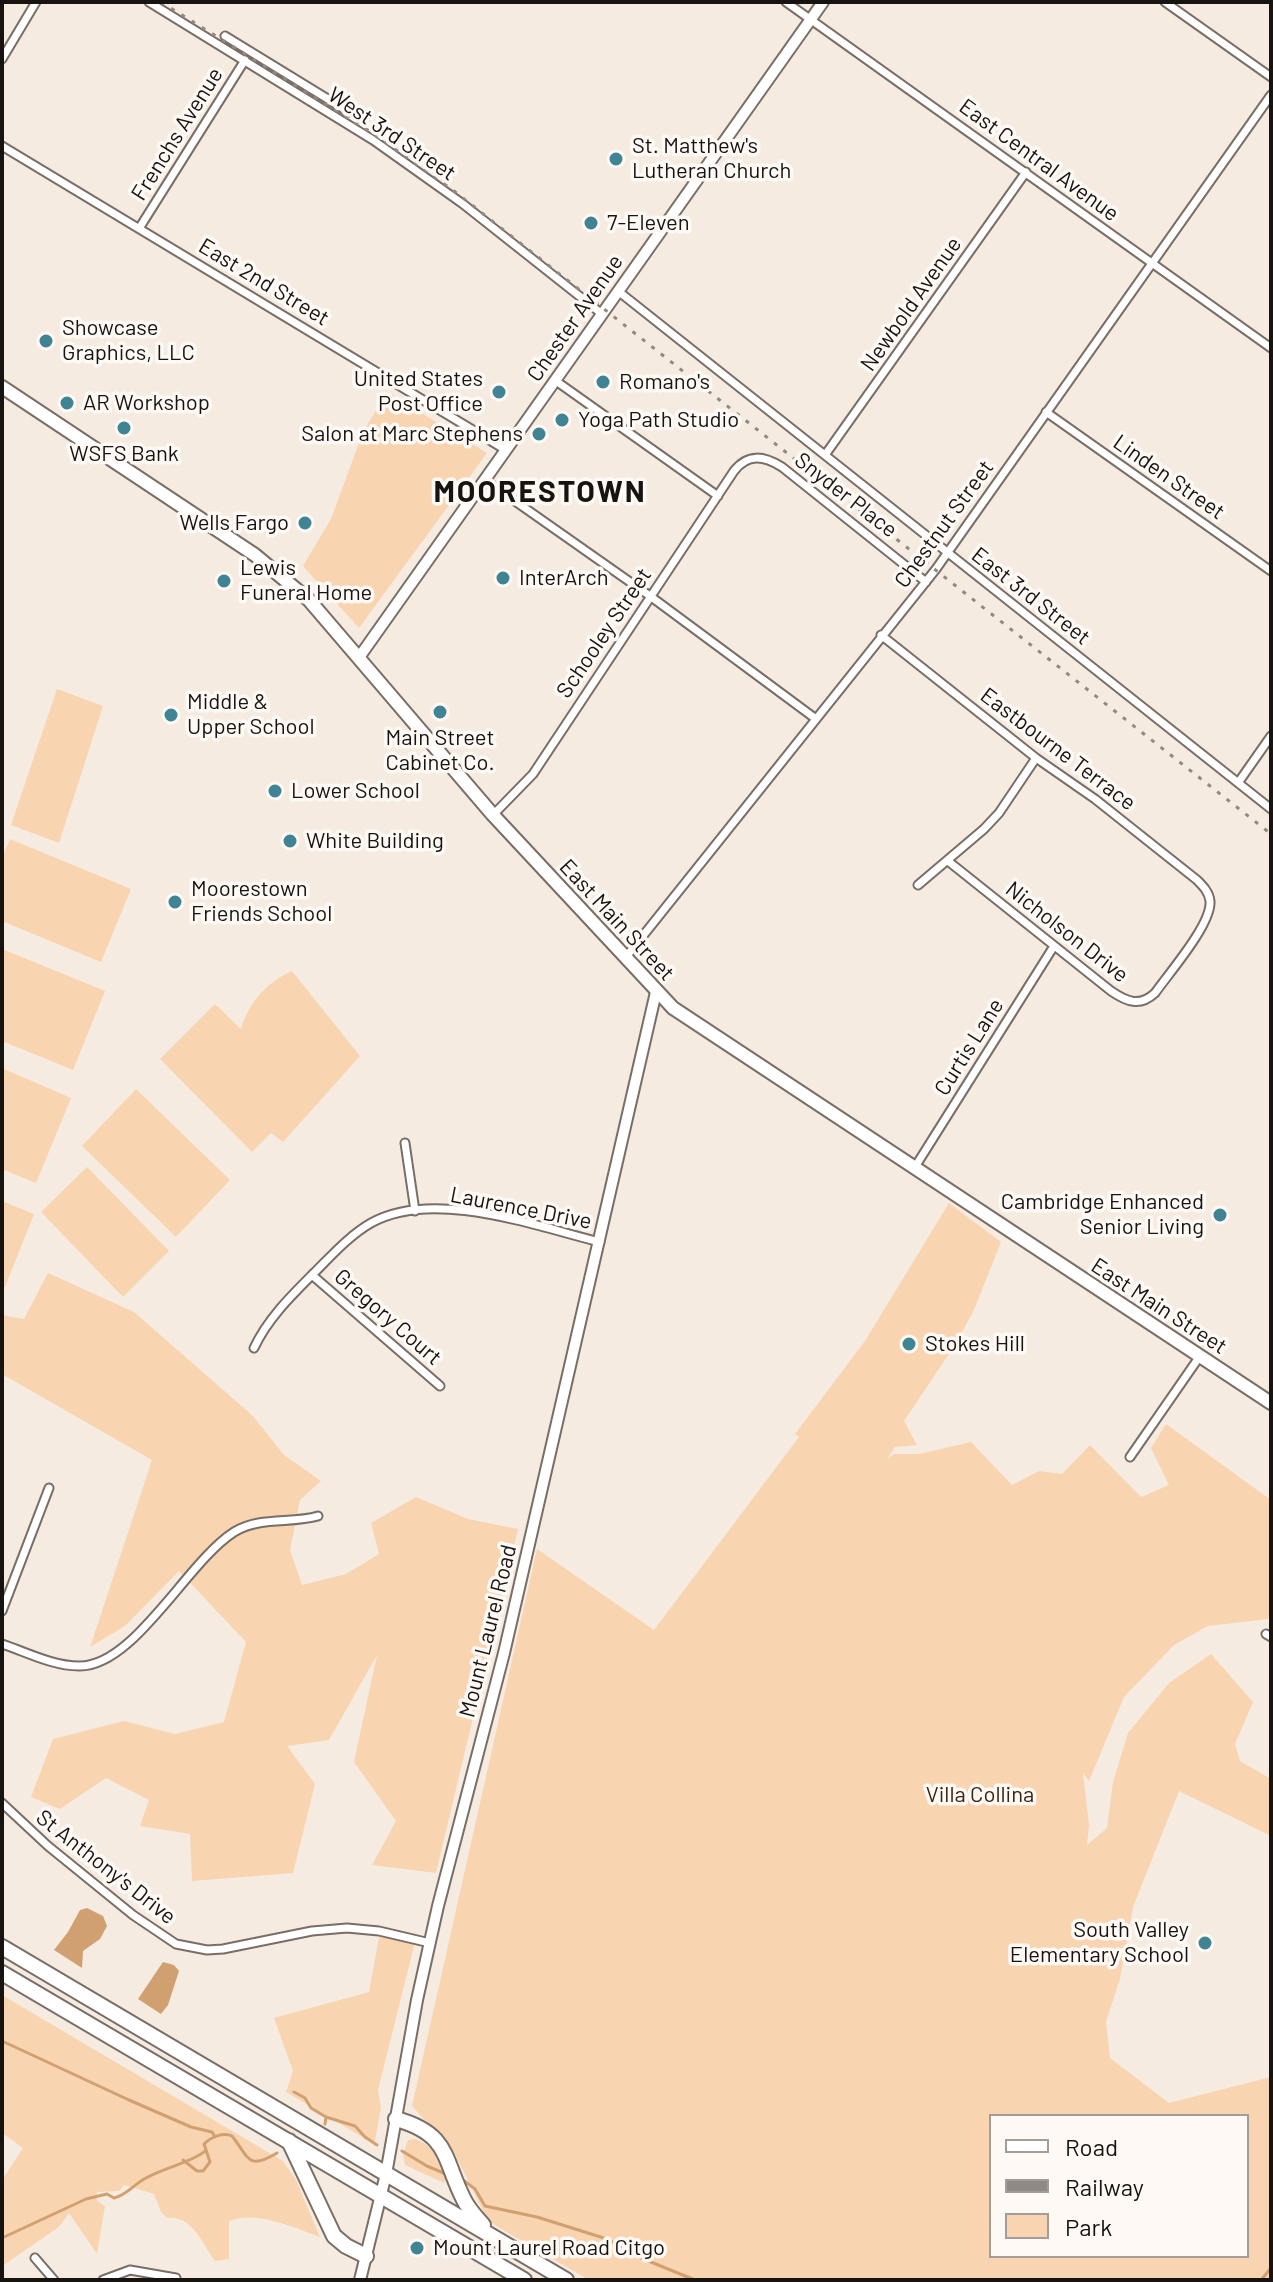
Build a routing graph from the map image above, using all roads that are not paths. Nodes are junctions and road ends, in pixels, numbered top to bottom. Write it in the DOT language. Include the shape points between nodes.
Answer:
graph roads {
  1 [pos="36,2"];
  2 [pos="149,2"];
  3 [pos="786,2"];
  4 [pos="823,2"];
  5 [pos="1165,2"];
  6 [pos="811,20"];
  7 [pos="225,36"];
  8 [pos="2,59"];
  9 [pos="245,60"];
  10 [pos="1271,77"];
  11 [pos="1271,95"];
  12 [pos="349,112"];
  13 [pos="2,146"];
  14 [pos="1026,172"];
  15 [pos="140,227"];
  16 [pos="1152,263"];
  17 [pos="618,291"];
  18 [pos="602,314"];
  19 [pos="1271,348"];
  20 [pos="556,381"];
  21 [pos="2,387"];
  22 [pos="1046,412"];
  23 [pos="506,450"];
  24 [pos="825,455"];
  25 [pos="738,465"];
  26 [pos="485,480"];
  27 [pos="718,496"];
  28 [pos="948,552"];
  29 [pos="1271,571"];
  30 [pos="926,582"];
  31 [pos="650,596"];
  32 [pos="881,635"];
  33 [pos="360,656"];
  34 [pos="816,719"];
  35 [pos="1271,736"];
  36 [pos="1036,758"];
  37 [pos="1238,783"];
  38 [pos="1271,809"];
  39 [pos="493,815"];
  40 [pos="948,861"];
  41 [pos="918,885"];
  42 [pos="1209,895"];
  43 [pos="1054,946"];
  44 [pos="625,959"];
  45 [pos="656,992"];
  46 [pos="405,1143"];
  47 [pos="915,1167"];
  48 [pos="415,1211"];
  49 [pos="600,1242"];
  50 [pos="312,1275"];
  51 [pos="254,1348"];
  52 [pos="1200,1356"];
  53 [pos="440,1386"];
  54 [pos="1271,1403"];
  55 [pos="1130,1457"];
  56 [pos="49,1488"];
  57 [pos="318,1516"];
  58 [pos="2,1611"];
  59 [pos="2,1644"];
  60 [pos="2,1803"];
  61 [pos="430,1943"];
  62 [pos="2,1947"];
  63 [pos="2,1973"];
  64 [pos="396,2119"];
  65 [pos="288,2140"];
  66 [pos="386,2174"];
  67 [pos="381,2195"];
  68 [pos="491,2235"];
  69 [pos="366,2256"];
  70 [pos="35,2258"];
  71 [pos="176,2278"];
  72 [pos="54,2280"];
  73 [pos="103,2280"];
  74 [pos="360,2280"];
  75 [pos="524,2280"];
  76 [pos="566,2280"];
  1 -- 8 [label="street"];
  2 -- 9 [label="street, West 3rd Street"];
  3 -- 6 [label="street, East Central Avenue"];
  4 -- 6 [label="main road, Chester Avenue"];
  5 -- 10 [label="street"];
  6 -- 14 [label="street, East Central Avenue"];
  6 -- 17 [label="main road, Chester Avenue"];
  7 -- 12 [label="street, West 3rd Street"];
  9 -- 15 [label="street, Frenchs Avenue"];
  9 -- 18 [label="street, West 3rd Street" via="420,172"];
  11 -- 16 [label="street, Chestnut Street"];
  13 -- 15 [label="street, East 2nd Street"];
  14 -- 16 [label="street, East Central Avenue"];
  14 -- 24 [label="street, Newbold Avenue"];
  15 -- 23 [label="street, East 2nd Street"];
  16 -- 19 [label="street, East Central Avenue"];
  16 -- 22 [label="street, Chestnut Street"];
  17 -- 18 [label="main road, Chester Avenue"];
  17 -- 24 [label="street, East 3rd Street"];
  18 -- 20 [label="main road, Chester Avenue"];
  20 -- 23 [label="main road, Chester Avenue"];
  20 -- 27 [label="street"];
  21 -- 33 [label="main road, East Main Street" via="271,567"];
  22 -- 28 [label="street, Chestnut Street"];
  22 -- 29 [label="street, Linden Street"];
  23 -- 26 [label="main road, Chester Avenue"];
  24 -- 28 [label="street, East 3rd Street"];
  25 -- 27 [label="street, Schooley Street"];
  25 -- 30 [label="street, Snyder Place" via="753,457 771,460"];
  26 -- 31 [label="street"];
  26 -- 33 [label="main road, Chester Avenue"];
  27 -- 31 [label="street, Schooley Street"];
  28 -- 30 [label="street, Chestnut Street"];
  28 -- 37 [label="street, East 3rd Street"];
  30 -- 32 [label="street, Chestnut Street"];
  31 -- 34 [label="street"];
  31 -- 39 [label="street, Schooley Street" via="533,774"];
  32 -- 34 [label="street, Chestnut Street"];
  32 -- 36 [label="street, Eastbourne Terrace"];
  33 -- 39 [label="main road, East Main Street"];
  34 -- 44 [label="street, Chestnut Street"];
  35 -- 37 [label="street"];
  36 -- 40 [label="street" via="999,813"];
  36 -- 42 [label="street, Eastbourne Terrace" via="1095,799"];
  37 -- 38 [label="street, East 3rd Street"];
  39 -- 44 [label="main road, East Main Street"];
  40 -- 41 [label="street"];
  40 -- 43 [label="street, Nicholson Drive"];
  42 -- 43 [label="street, Nicholson Drive" via="1203,923 1144,1001 1118,996"];
  43 -- 47 [label="street, Curtis Lane"];
  44 -- 45 [label="main road, East Main Street"];
  45 -- 47 [label="main road, East Main Street" via="684,1016"];
  45 -- 49 [label="main road, Mount Laurel Road"];
  46 -- 48 [label="street"];
  47 -- 52 [label="main road, East Main Street"];
  48 -- 49 [label="street, Laurence Drive" via="463,1211"];
  48 -- 50 [label="street, Laurence Drive" via="370,1223"];
  49 -- 61 [label="main road, Mount Laurel Road"];
  50 -- 51 [label="street, Laurence Drive" via="267,1325"];
  50 -- 53 [label="street, Gregory Court"];
  52 -- 54 [label="main road, East Main Street"];
  52 -- 55 [label="street"];
  56 -- 58 [label="street"];
  57 -- 59 [label="street" via="236,1531 200,1562 143,1628 101,1662 70,1666"];
  60 -- 61 [label="street, St Anthony's Drive" via="133,1915 176,1944 223,1949 347,1928"];
  61 -- 64 [label="main road, Mount Laurel Road"];
  62 -- 66 [label="highway"];
  63 -- 65 [label="highway"];
  64 -- 66 [label="main road, Mount Laurel Road"];
  64 -- 68 [label="highway" via="439,2143 465,2201"];
  65 -- 67 [label="highway"];
  65 -- 69 [label="highway" via="334,2236"];
  66 -- 67 [label="main road, Mount Laurel Road"];
  66 -- 68 [label="highway"];
  67 -- 69 [label="main road, Mount Laurel Road"];
  67 -- 75 [label="highway"];
  68 -- 76 [label="highway"];
  69 -- 74 [label="main road, Mount Laurel Road"];
  70 -- 72 [label="street"];
  71 -- 73 [label="street" via="130,2270"];
}
